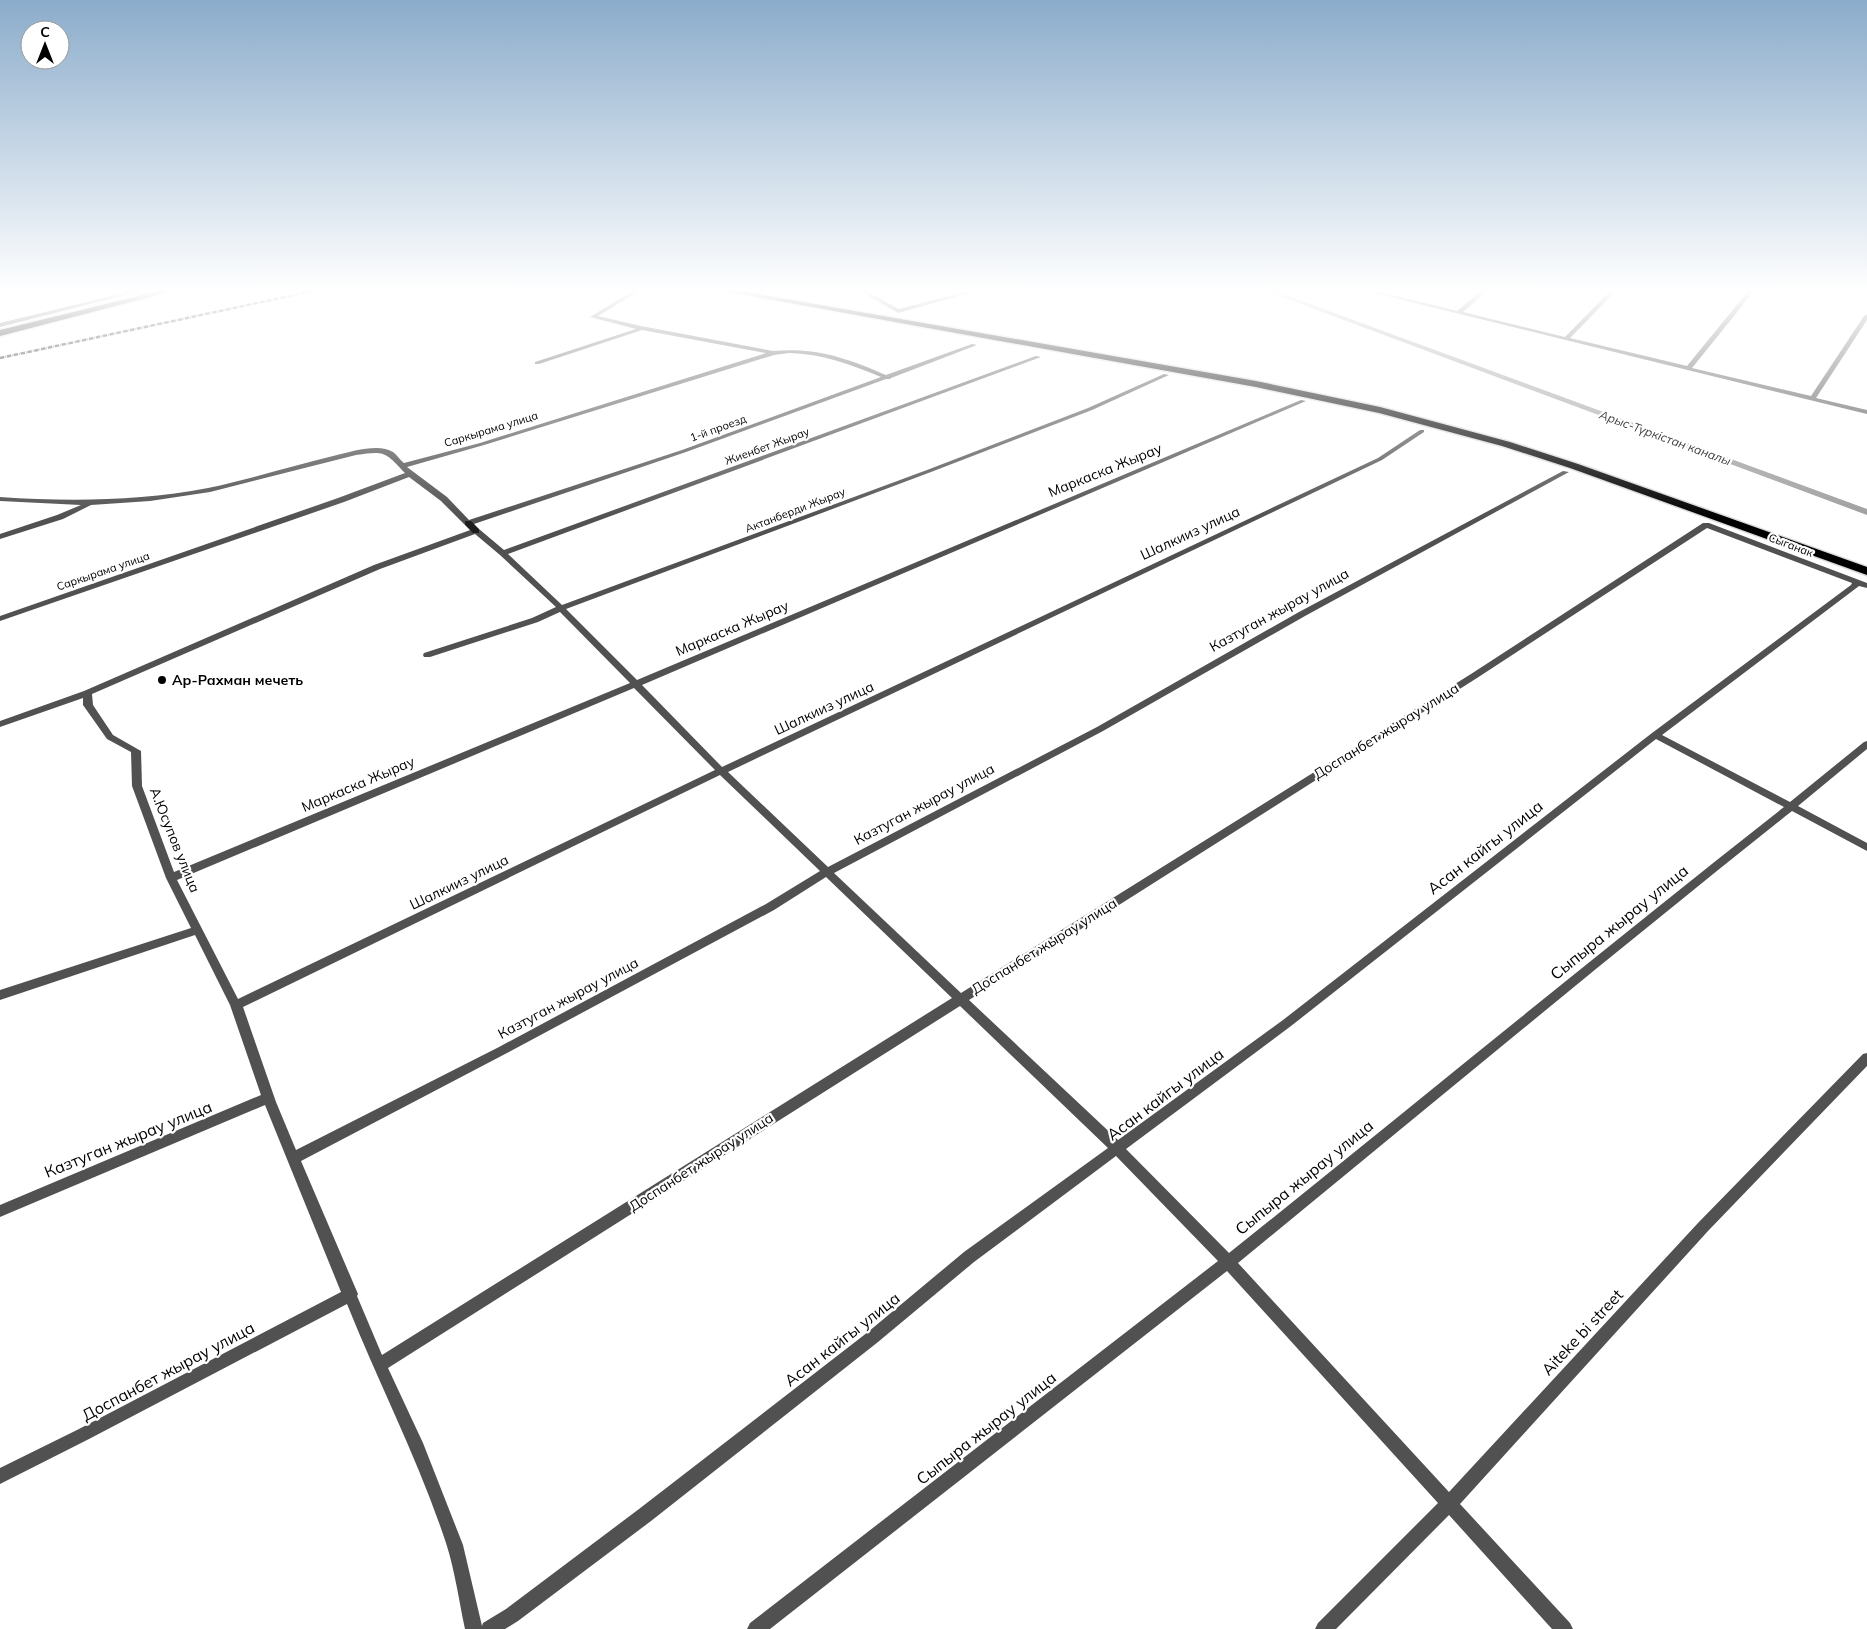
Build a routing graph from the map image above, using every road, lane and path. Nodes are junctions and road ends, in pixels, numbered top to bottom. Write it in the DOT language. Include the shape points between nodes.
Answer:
graph roads {
  1 [pos="731,366"];
  2 [pos="860,366"];
  3 [pos="919,366"];
  4 [pos="1013,366"];
  5 [pos="1152,366"];
  6 [pos="1175,366"];
  7 [pos="1676,366"];
  8 [pos="1690,366"];
  9 [pos="1834,366"];
  10 [pos="1688,369"];
  11 [pos="1166,375"];
  12 [pos="888,378"];
  13 [pos="1812,399"];
  14 [pos="1302,402"];
  15 [pos="1867,412"];
  16 [pos="1422,431"];
  17 [pos="402,466"];
  18 [pos="1565,472"];
  19 [pos="410,474"];
  20 [pos="0,499"];
  21 [pos="90,502"];
  22 [pos="1706,525"];
  23 [pos="472,527"];
  24 [pos="0,537"];
  25 [pos="503,553"];
  26 [pos="1867,565"];
  27 [pos="1867,571"];
  28 [pos="1862,584"];
  29 [pos="561,608"];
  30 [pos="0,619"];
  31 [pos="427,655"];
  32 [pos="634,684"];
  33 [pos="87,693"];
  34 [pos="0,724"];
  35 [pos="1655,735"];
  36 [pos="1867,744"];
  37 [pos="721,771"];
  38 [pos="1792,806"];
  39 [pos="1867,847"];
  40 [pos="827,872"];
  41 [pos="171,878"];
  42 [pos="198,930"];
  43 [pos="0,996"];
  44 [pos="959,999"];
  45 [pos="236,1005"];
  46 [pos="1867,1058"];
  47 [pos="268,1098"];
  48 [pos="1118,1149"];
  49 [pos="294,1158"];
  50 [pos="0,1211"];
  51 [pos="1228,1262"];
  52 [pos="351,1294"];
  53 [pos="379,1365"];
  54 [pos="0,1476"];
  55 [pos="1449,1504"];
  56 [pos="474,1629"];
  57 [pos="489,1629"];
  58 [pos="756,1629"];
  59 [pos="1324,1629"];
  60 [pos="1564,1629"];
  1 -- 17 [label="street, Саркырама улица"];
  2 -- 12 [label="street"];
  3 -- 12 [label="street, 1-й проезд"];
  4 -- 25 [label="street, Жиенбет Жырау"];
  5 -- 27 [label="highway" via="1380,410 1506,444"];
  6 -- 26 [label="highway" via="1383,406 1510,440"];
  7 -- 10 [label="street"];
  8 -- 10 [label="street"];
  9 -- 13 [label="street"];
  10 -- 13 [label="street"];
  11 -- 29 [label="street, Актанберди Жырау" via="1090,409 929,472"];
  12 -- 23 [label="street, 1-й проезд"];
  13 -- 15 [label="street"];
  14 -- 32 [label="street, Маркаска Жырау"];
  16 -- 37 [label="street, Шалкииз улица" via="1380,459"];
  17 -- 19 [label="street"];
  17 -- 21 [label="street" via="390,453 373,450 238,484 171,496"];
  18 -- 40 [label="street, Казтуган жырау улица" via="1302,614 1100,729"];
  19 -- 23 [label="street" via="444,499"];
  19 -- 30 [label="street, Саркырама улица"];
  20 -- 21 [label="street" via="50,504"];
  21 -- 24 [label="street" via="60,517"];
  22 -- 28 [label="street, Сыганак"];
  22 -- 44 [label="street, Доспанбет жырау улица" via="1482,671"];
  23 -- 25 [label="street"];
  23 -- 33 [label="street"];
  25 -- 29 [label="street"];
  28 -- 35 [label="street, Асан кайгы улица" via="1855,586"];
  29 -- 31 [label="street, Актанберди Жырау" via="535,620"];
  29 -- 32 [label="street"];
  32 -- 37 [label="street"];
  32 -- 41 [label="street, Маркаска Жырау"];
  33 -- 34 [label="street"];
  33 -- 41 [label="street, А.Юсупов улица" via="88,706 110,737 136,751 137,786"];
  35 -- 38 [label="street"];
  35 -- 48 [label="street, Асан кайгы улица" via="1348,976"];
  36 -- 38 [label="street, Сыпыра жырау улица"];
  37 -- 40 [label="street"];
  37 -- 45 [label="street, Шалкииз улица"];
  38 -- 39 [label="street"];
  38 -- 51 [label="street, Сыпыра жырау улица"];
  40 -- 44 [label="street"];
  40 -- 49 [label="street, Казтуган жырау улица" via="770,907"];
  41 -- 42 [label="street, А.Юсупов улица"];
  42 -- 43 [label="street"];
  42 -- 45 [label="street, А.Юсупов улица"];
  44 -- 48 [label="street"];
  44 -- 53 [label="street, Доспанбет жырау улица"];
  45 -- 47 [label="street, А.Юсупов улица"];
  46 -- 55 [label="street, Aiteke bi street" via="1703,1227"];
  47 -- 49 [label="street, А.Юсупов улица"];
  47 -- 50 [label="street, Казтуган жырау улица"];
  48 -- 51 [label="street"];
  48 -- 57 [label="street, Асан кайгы улица" via="969,1257 873,1337 645,1515"];
  49 -- 52 [label="street, А.Юсупов улица"];
  51 -- 55 [label="street"];
  51 -- 58 [label="street, Сыпыра жырау улица"];
  52 -- 53 [label="street, А.Юсупов улица"];
  52 -- 54 [label="street, Доспанбет жырау улица"];
  53 -- 56 [label="street, А.Юсупов улица" via="418,1448 454,1545"];
  55 -- 59 [label="street, Aiteke bi street"];
  55 -- 60 [label="street"];
}
